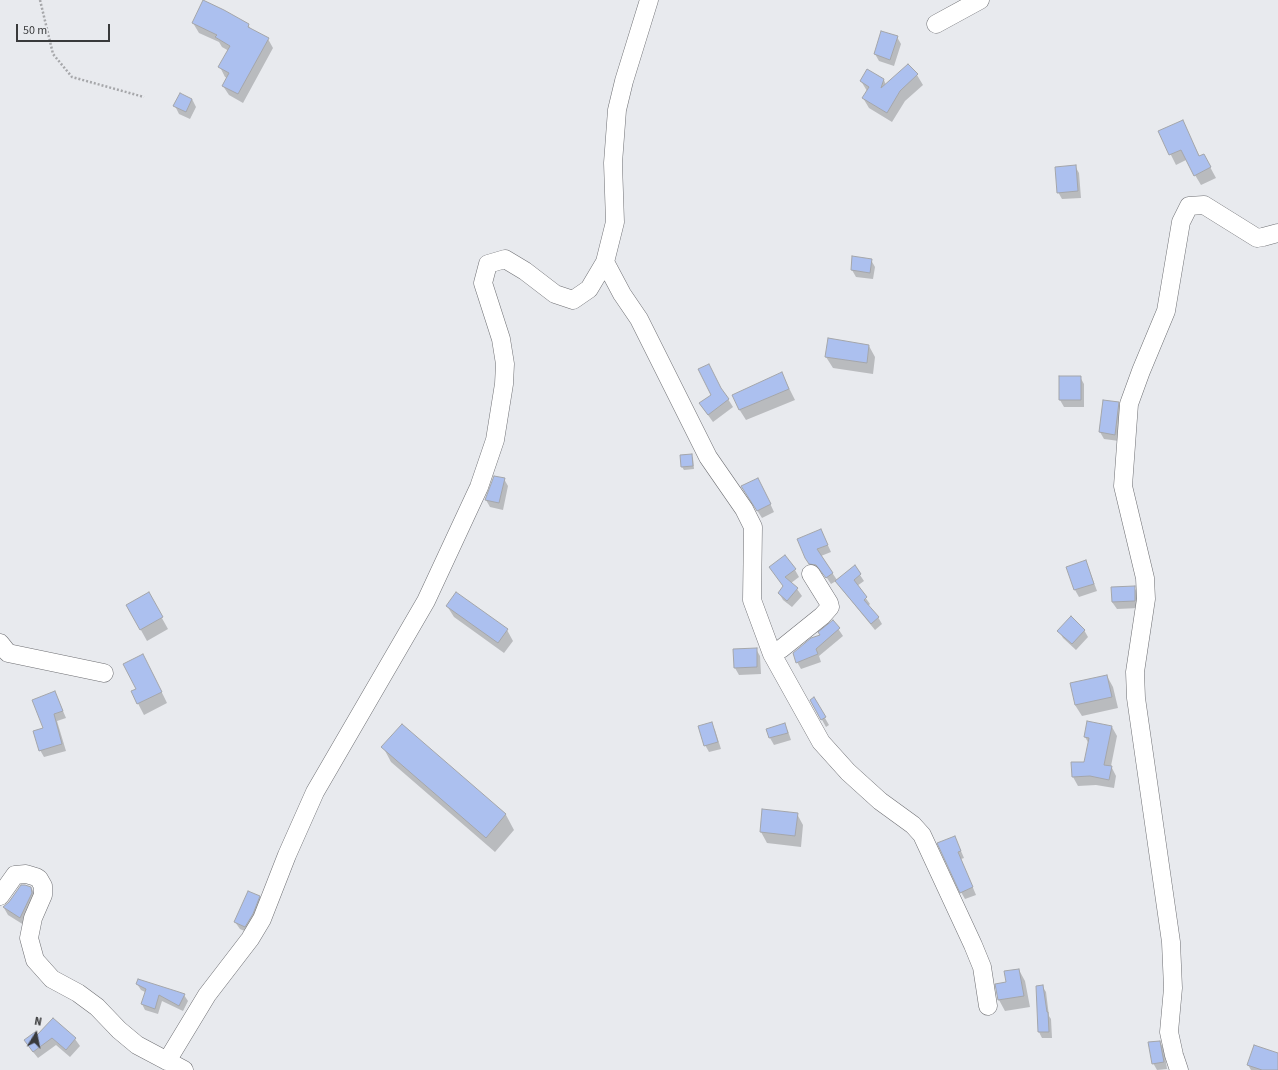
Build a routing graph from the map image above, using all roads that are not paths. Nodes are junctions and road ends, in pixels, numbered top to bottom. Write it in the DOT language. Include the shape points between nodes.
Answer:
graph roads {
  1 [pos="649,0"];
  2 [pos="980,0"];
  3 [pos="936,24"];
  4 [pos="1278,233"];
  5 [pos="605,262"];
  6 [pos="811,574"];
  7 [pos="0,643"];
  8 [pos="772,654"];
  9 [pos="104,673"];
  10 [pos="0,896"];
  11 [pos="988,1006"];
  12 [pos="167,1061"];
  13 [pos="184,1070"];
  14 [pos="1180,1070"];
  1 -- 5 [label="street" via="617,110 613,163 615,222"];
  2 -- 3 [label="street"];
  4 -- 14 [label="street" via="1256,238 1204,205 1189,206 1181,222 1166,311 1129,404 1123,486 1145,578 1146,599 1135,672 1136,698 1171,942 1173,988 1169,1032"];
  5 -- 8 [label="street" via="639,319 708,457 744,509 753,527 752,600"];
  5 -- 12 [label="street" via="589,289 573,300 555,294 505,259 488,264 483,283 501,339 506,364 495,440 479,487 426,601 315,792 262,919 250,939 207,995"];
  6 -- 8 [label="street" via="830,607"];
  7 -- 9 [label="street" via="8,653"];
  8 -- 11 [label="street" via="821,742 848,772 922,835 982,967"];
  10 -- 12 [label="street" via="15,875 26,874 39,879 43,886 43,895 33,918 29,938 35,960 52,979 97,1007 137,1045"];
  12 -- 13 [label="street"];
}
